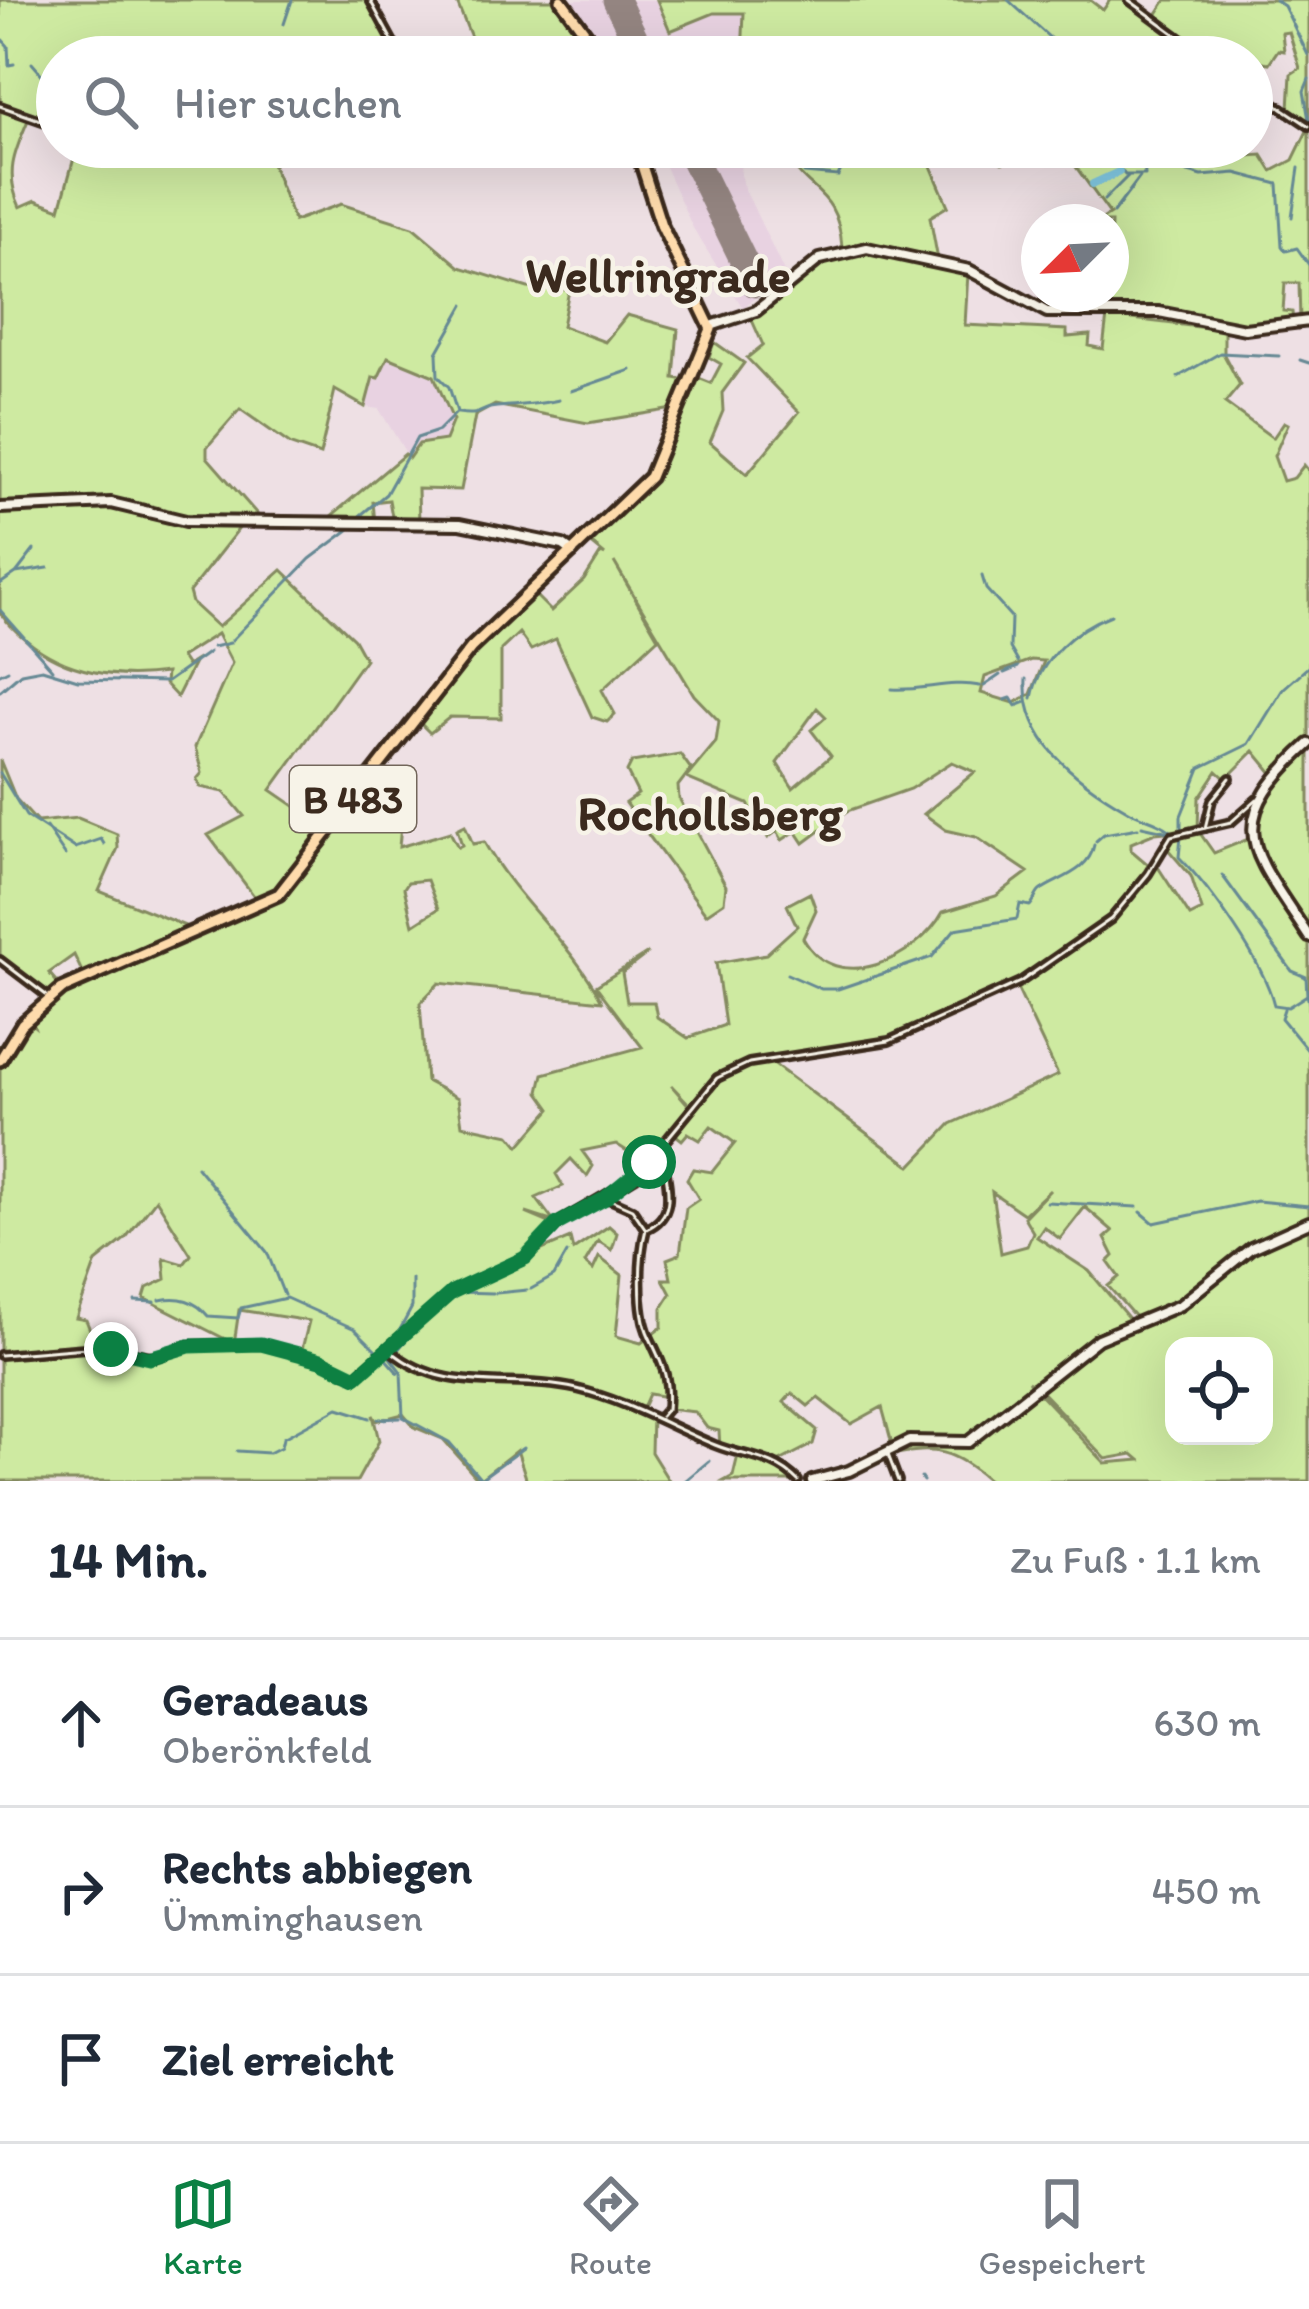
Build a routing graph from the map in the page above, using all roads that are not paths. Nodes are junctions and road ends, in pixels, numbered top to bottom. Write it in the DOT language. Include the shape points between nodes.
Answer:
graph roads {
  1 [pos="370,0"];
  2 [pos="561,0"];
  3 [pos="1129,0"];
  4 [pos="390,36"];
  5 [pos="588,36"];
  6 [pos="1173,36"];
  7 [pos="1273,101"];
  8 [pos="0,106"];
  9 [pos="36,119"];
  10 [pos="1309,126"];
  11 [pos="642,168"];
  12 [pos="1309,321"];
  13 [pos="711,326"];
  14 [pos="0,508"];
  15 [pos="573,552"];
  16 [pos="1309,744"];
  17 [pos="1230,778"];
  18 [pos="1257,800"];
  19 [pos="1205,830"];
  20 [pos="1309,938"];
  21 [pos="0,960"];
  22 [pos="48,998"];
  23 [pos="0,1060"];
  24 [pos="662,1146"];
  25 [pos="607,1196"];
  26 [pos="1309,1222"];
  27 [pos="645,1231"];
  28 [pos="390,1349"];
  29 [pos="0,1355"];
  30 [pos="660,1417"];
  31 [pos="886,1451"];
  32 [pos="827,1480"];
  33 [pos="798,1481"];
  34 [pos="812,1481"];
  35 [pos="898,1481"];
  1 -- 4 [label="street"];
  2 -- 5 [label="main road"];
  3 -- 6 [label="street"];
  7 -- 10 [label="street"];
  8 -- 9 [label="street"];
  11 -- 13 [label="main road"];
  12 -- 13 [label="street" via="1245,328 1159,312 1047,312 969,271 860,248 820,260 757,311"];
  13 -- 15 [label="main road, B 483" via="650,477"];
  14 -- 15 [label="street" via="106,503 186,521 460,524"];
  15 -- 22 [label="main road, B 483" via="471,648 279,894"];
  16 -- 18 [label="street"];
  17 -- 19 [label="street" via="1211,800"];
  18 -- 19 [label="street" via="1241,818"];
  18 -- 20 [label="street" via="1259,856"];
  19 -- 24 [label="street" via="1171,836 1111,919 1020,982 889,1041 742,1064 710,1084"];
  21 -- 22 [label="street"];
  22 -- 23 [label="main road, B 483"];
  24 -- 25 [label="street"];
  24 -- 27 [label="street" via="669,1208"];
  25 -- 27 [label="street" via="632,1209"];
  25 -- 28 [label="street" via="561,1221 525,1258 452,1292"];
  26 -- 31 [label="street" via="1251,1248 1180,1304 1098,1339 976,1438 913,1440"];
  27 -- 30 [label="street" via="647,1330 668,1378"];
  28 -- 29 [label="street" via="358,1376 261,1344 189,1346 156,1358 98,1347"];
  28 -- 30 [label="street" via="430,1375 554,1384"];
  30 -- 33 [label="street" via="762,1457"];
  31 -- 32 [label="street"];
  31 -- 35 [label="street"];
  32 -- 34 [label="street"];
}
